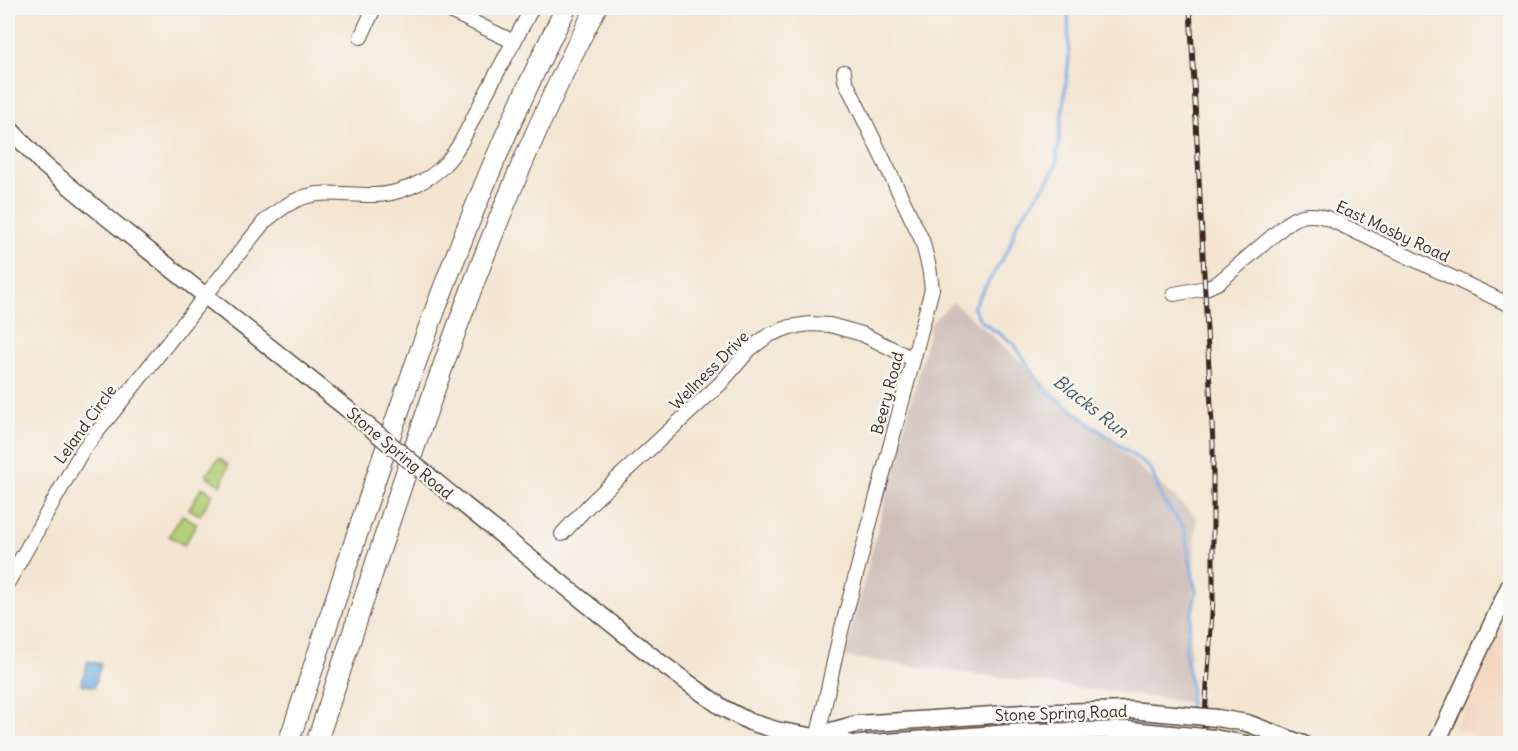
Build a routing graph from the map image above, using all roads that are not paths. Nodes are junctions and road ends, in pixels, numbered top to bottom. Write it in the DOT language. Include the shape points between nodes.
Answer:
graph roads {
  1 [pos="374,8"];
  2 [pos="444,8"];
  3 [pos="532,8"];
  4 [pos="566,8"];
  5 [pos="596,8"];
  6 [pos="361,37"];
  7 [pos="514,42"];
  8 [pos="844,72"];
  9 [pos="8,128"];
  10 [pos="1173,294"];
  11 [pos="205,297"];
  12 [pos="1510,304"];
  13 [pos="913,359"];
  14 [pos="562,534"];
  15 [pos="8,582"];
  16 [pos="1510,585"];
  17 [pos="816,740"];
  18 [pos="288,744"];
  19 [pos="316,744"];
  20 [pos="854,744"];
  21 [pos="859,744"];
  22 [pos="1246,744"];
  23 [pos="1303,744"];
  24 [pos="1436,744"];
  1 -- 6 [label="street"];
  2 -- 7 [label="street"];
  3 -- 7 [label="street, Leland Circle"];
  4 -- 18 [label="highway" via="495,155 442,287"];
  5 -- 19 [label="highway" via="536,129 479,264"];
  7 -- 11 [label="street, Leland Circle" via="456,150 437,172 389,193 323,193 292,202 264,222"];
  8 -- 13 [label="street, Beery Road" via="913,219 929,267 931,294"];
  9 -- 11 [label="main road, Stone Spring Road" via="44,165"];
  10 -- 12 [label="street, East Mosby Road" via="1219,282 1289,222 1314,215"];
  11 -- 15 [label="street, Leland Circle" via="82,451"];
  11 -- 17 [label="main road, Stone Spring Road, bridge" via="658,661 723,708 750,722"];
  13 -- 14 [label="street, Wellness Drive" via="862,334 830,325 790,327 770,335 750,349 720,384 591,502"];
  13 -- 17 [label="street, Beery Road"];
  16 -- 24 [label="main road"];
  17 -- 20 [label="main road, Stone Spring Road"];
  17 -- 23 [label="main road, Stone Spring Road, bridge" via="857,724 1023,712 1130,710 1247,723"];
  21 -- 22 [label="main road, Stone Spring Road, bridge" via="1024,732 1130,730"];
}
